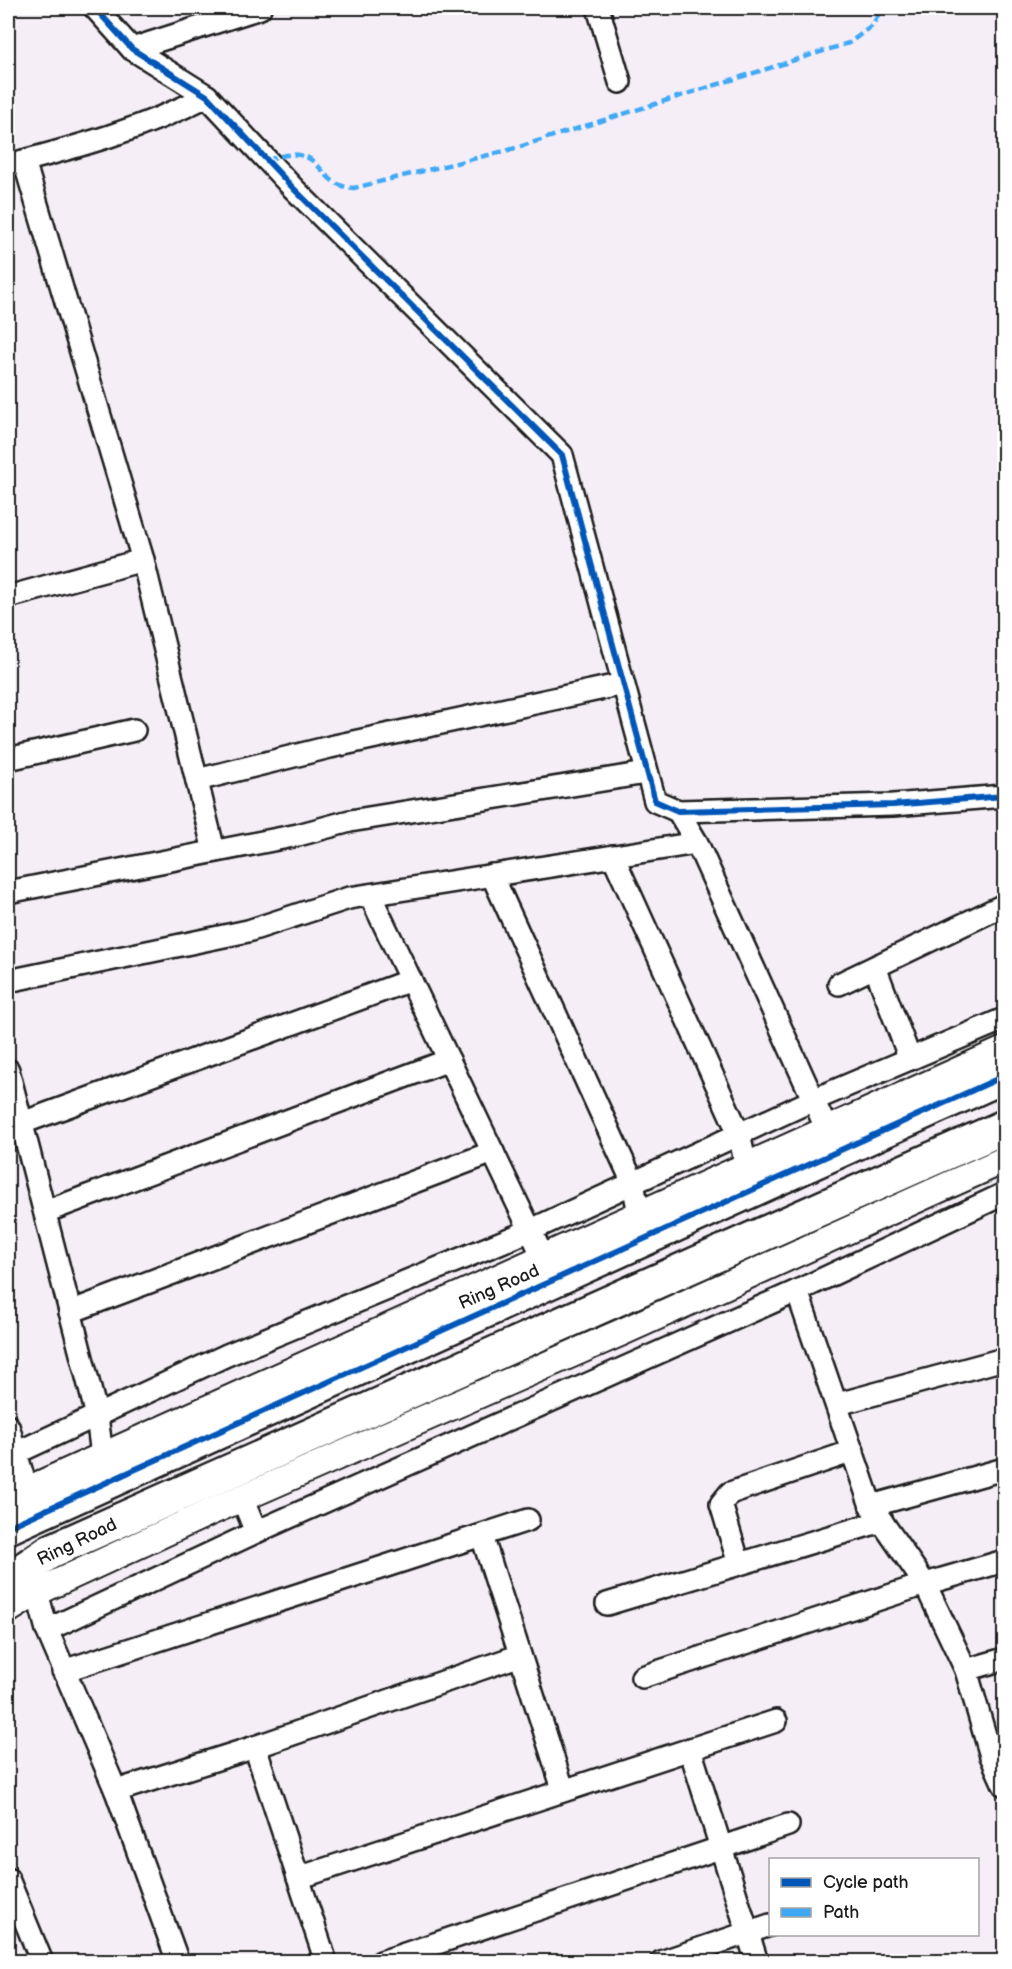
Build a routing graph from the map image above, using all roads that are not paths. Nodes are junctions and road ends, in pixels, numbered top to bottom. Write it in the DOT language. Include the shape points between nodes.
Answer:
graph roads {
  1 [pos="95,8"];
  2 [pos="260,8"];
  3 [pos="598,8"];
  4 [pos="132,49"];
  5 [pos="620,82"];
  6 [pos="207,96"];
  7 [pos="16,163"];
  8 [pos="143,560"];
  9 [pos="8,597"];
  10 [pos="623,684"];
  11 [pos="134,730"];
  12 [pos="8,759"];
  13 [pos="646,773"];
  14 [pos="197,780"];
  15 [pos="1005,796"];
  16 [pos="710,810"];
  17 [pos="678,811"];
  18 [pos="697,843"];
  19 [pos="214,851"];
  20 [pos="613,856"];
  21 [pos="492,875"];
  22 [pos="8,892"];
  23 [pos="370,895"];
  24 [pos="1005,905"];
  25 [pos="874,967"];
  26 [pos="411,980"];
  27 [pos="8,981"];
  28 [pos="839,984"];
  29 [pos="1005,1019"];
  30 [pos="1005,1050"];
  31 [pos="910,1059"];
  32 [pos="449,1060"];
  33 [pos="1005,1076"];
  34 [pos="10,1083"];
  35 [pos="813,1100"];
  36 [pos="22,1124"];
  37 [pos="1005,1127"];
  38 [pos="827,1130"];
  39 [pos="739,1134"];
  40 [pos="493,1152"];
  41 [pos="1005,1160"];
  42 [pos="746,1166"];
  43 [pos="633,1183"];
  44 [pos="1005,1194"];
  45 [pos="45,1212"];
  46 [pos="639,1214"];
  47 [pos="531,1230"];
  48 [pos="543,1257"];
  49 [pos="797,1291"];
  50 [pos="70,1312"];
  51 [pos="575,1353"];
  52 [pos="1005,1359"];
  53 [pos="590,1383"];
  54 [pos="458,1404"];
  55 [pos="837,1404"];
  56 [pos="97,1416"];
  57 [pos="8,1426"];
  58 [pos="473,1435"];
  59 [pos="853,1451"];
  60 [pos="14,1454"];
  61 [pos="102,1456"];
  62 [pos="1005,1469"];
  63 [pos="17,1496"];
  64 [pos="242,1498"];
  65 [pos="876,1514"];
  66 [pos="528,1520"];
  67 [pos="8,1527"];
  68 [pos="256,1532"];
  69 [pos="482,1536"];
  70 [pos="1005,1561"];
  71 [pos="740,1564"];
  72 [pos="8,1580"];
  73 [pos="925,1584"];
  74 [pos="37,1592"];
  75 [pos="607,1604"];
  76 [pos="8,1610"];
  77 [pos="47,1630"];
  78 [pos="518,1656"];
  79 [pos="1005,1659"];
  80 [pos="966,1670"];
  81 [pos="63,1671"];
  82 [pos="642,1677"];
  83 [pos="776,1721"];
  84 [pos="255,1748"];
  85 [pos="690,1749"];
  86 [pos="998,1754"];
  87 [pos="1005,1785"];
  88 [pos="563,1789"];
  89 [pos="116,1791"];
  90 [pos="788,1825"];
  91 [pos="720,1848"];
  92 [pos="298,1878"];
  93 [pos="8,1879"];
  94 [pos="769,1926"];
  95 [pos="748,1933"];
  96 [pos="42,1962"];
  97 [pos="178,1962"];
  98 [pos="326,1962"];
  99 [pos="381,1962"];
  100 [pos="661,1962"];
  101 [pos="758,1962"];
  1 -- 4 [label="street"];
  2 -- 4 [label="street"];
  3 -- 5 [label="street"];
  4 -- 6 [label="street"];
  6 -- 7 [label="street" via="170,115 89,144"];
  6 -- 10 [label="street" via="294,189 562,455"];
  7 -- 8 [label="street"];
  8 -- 9 [label="street"];
  8 -- 14 [label="street"];
  10 -- 13 [label="street"];
  10 -- 14 [label="street"];
  11 -- 12 [label="street"];
  13 -- 17 [label="street" via="655,801"];
  13 -- 19 [label="street" via="350,821"];
  14 -- 19 [label="street"];
  15 -- 16 [label="street" via="893,805"];
  16 -- 17 [label="street"];
  16 -- 18 [label="street"];
  17 -- 18 [label="street"];
  18 -- 20 [label="street"];
  18 -- 35 [label="street"];
  19 -- 22 [label="street"];
  20 -- 21 [label="street"];
  20 -- 39 [label="street"];
  21 -- 23 [label="street"];
  21 -- 43 [label="street"];
  23 -- 26 [label="street"];
  23 -- 27 [label="street" via="349,898 248,931"];
  24 -- 25 [label="street"];
  25 -- 28 [label="street"];
  25 -- 31 [label="street"];
  26 -- 32 [label="street"];
  26 -- 36 [label="street"];
  29 -- 31 [label="street"];
  30 -- 38 [label="street"];
  31 -- 35 [label="street"];
  32 -- 40 [label="street"];
  32 -- 45 [label="street"];
  33 -- 67 [label="highway, Ring Road"];
  34 -- 36 [label="street"];
  35 -- 38 [label="street"];
  35 -- 39 [label="street"];
  36 -- 45 [label="street"];
  37 -- 72 [label="highway, Ring Road" via="51,1551"];
  38 -- 42 [label="street"];
  39 -- 42 [label="street"];
  39 -- 43 [label="street"];
  40 -- 47 [label="street"];
  40 -- 50 [label="street"];
  41 -- 51 [label="street"];
  42 -- 46 [label="street"];
  43 -- 46 [label="street"];
  43 -- 47 [label="street"];
  44 -- 49 [label="street"];
  45 -- 50 [label="street"];
  46 -- 48 [label="street"];
  47 -- 48 [label="street"];
  47 -- 56 [label="street" via="228,1355"];
  48 -- 61 [label="street"];
  49 -- 53 [label="street"];
  49 -- 55 [label="street"];
  50 -- 56 [label="street"];
  51 -- 53 [label="street"];
  51 -- 54 [label="street"];
  52 -- 55 [label="street"];
  53 -- 58 [label="street"];
  54 -- 58 [label="street"];
  54 -- 64 [label="street"];
  55 -- 59 [label="street"];
  56 -- 60 [label="street"];
  56 -- 61 [label="street"];
  57 -- 60 [label="street"];
  58 -- 68 [label="street"];
  59 -- 65 [label="street"];
  59 -- 71 [label="street" via="730,1493 721,1504"];
  60 -- 63 [label="street"];
  61 -- 63 [label="street"];
  62 -- 65 [label="street"];
  64 -- 68 [label="street"];
  64 -- 74 [label="street"];
  65 -- 71 [label="street"];
  65 -- 73 [label="street"];
  66 -- 69 [label="street"];
  68 -- 77 [label="street"];
  69 -- 78 [label="street"];
  69 -- 81 [label="street"];
  70 -- 73 [label="street"];
  71 -- 75 [label="street"];
  73 -- 80 [label="street"];
  73 -- 82 [label="street"];
  74 -- 76 [label="street"];
  74 -- 77 [label="street"];
  77 -- 81 [label="street"];
  78 -- 84 [label="street"];
  78 -- 88 [label="street"];
  79 -- 80 [label="street"];
  80 -- 86 [label="street"];
  81 -- 89 [label="street"];
  83 -- 85 [label="street"];
  84 -- 89 [label="street"];
  84 -- 92 [label="street"];
  85 -- 88 [label="street"];
  85 -- 91 [label="street"];
  86 -- 87 [label="street"];
  88 -- 92 [label="street"];
  89 -- 97 [label="street"];
  90 -- 91 [label="street"];
  91 -- 95 [label="street"];
  91 -- 99 [label="street"];
  92 -- 98 [label="street"];
  93 -- 96 [label="street"];
  94 -- 95 [label="street"];
  95 -- 100 [label="street"];
  95 -- 101 [label="street"];
}
